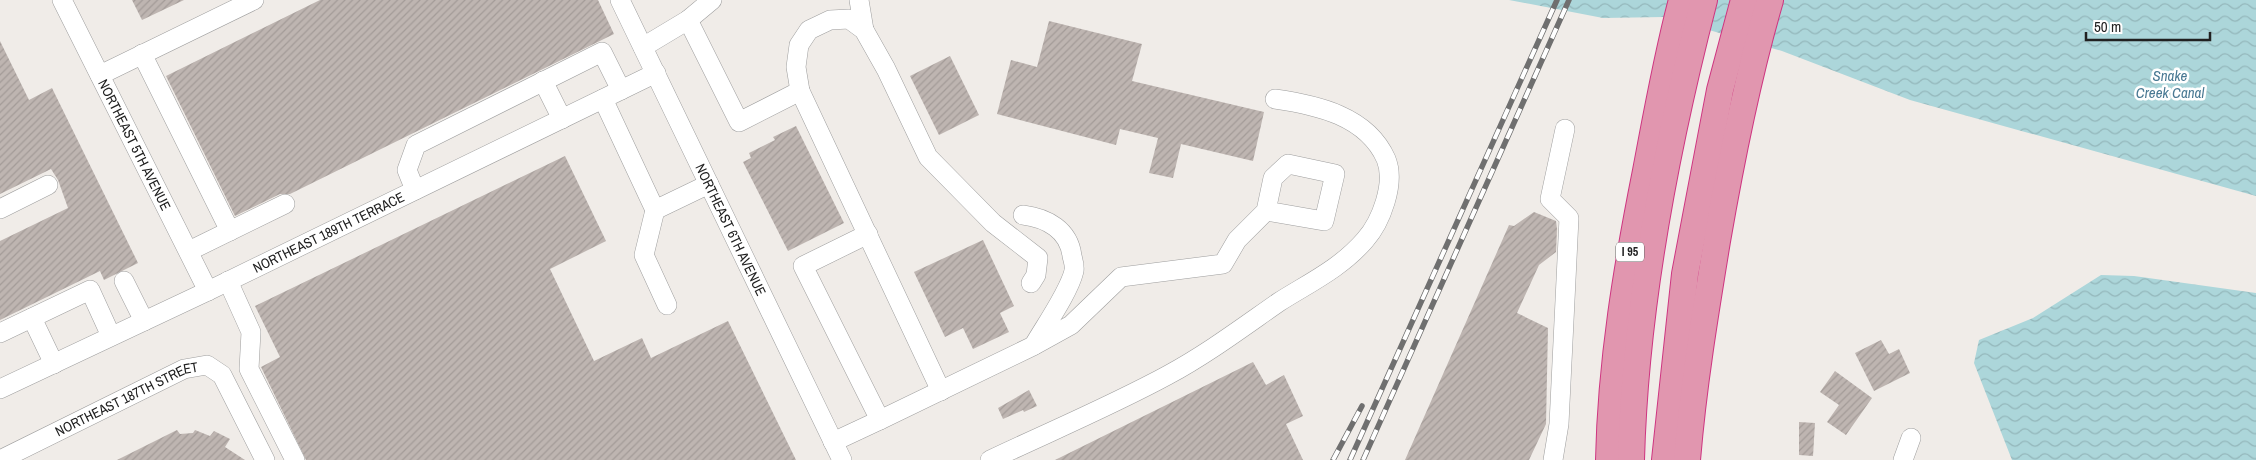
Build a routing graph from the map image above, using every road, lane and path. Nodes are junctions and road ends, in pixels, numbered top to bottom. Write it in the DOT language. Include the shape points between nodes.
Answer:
graph roads {
  1 [pos="62,0"];
  2 [pos="254,0"];
  3 [pos="620,0"];
  4 [pos="712,0"];
  5 [pos="859,0"];
  6 [pos="1682,0"];
  7 [pos="1704,0"];
  8 [pos="1744,0"];
  9 [pos="1770,0"];
  10 [pos="688,20"];
  11 [pos="864,30"];
  12 [pos="643,47"];
  13 [pos="1681,48"];
  14 [pos="1742,52"];
  15 [pos="142,54"];
  16 [pos="656,73"];
  17 [pos="100,75"];
  18 [pos="542,82"];
  19 [pos="621,90"];
  20 [pos="800,91"];
  21 [pos="603,99"];
  22 [pos="1275,99"];
  23 [pos="562,119"];
  24 [pos="1565,129"];
  25 [pos="709,184"];
  26 [pos="48,185"];
  27 [pos="415,190"];
  28 [pos="286,204"];
  29 [pos="0,210"];
  30 [pos="655,210"];
  31 [pos="1266,211"];
  32 [pos="1024,215"];
  33 [pos="230,231"];
  34 [pos="868,234"];
  35 [pos="188,252"];
  36 [pos="124,281"];
  37 [pos="228,281"];
  38 [pos="1031,283"];
  39 [pos="208,291"];
  40 [pos="667,305"];
  41 [pos="32,318"];
  42 [pos="144,321"];
  43 [pos="0,333"];
  44 [pos="112,336"];
  45 [pos="1033,346"];
  46 [pos="54,364"];
  47 [pos="1696,370"];
  48 [pos="0,389"];
  49 [pos="941,391"];
  50 [pos="880,420"];
  51 [pos="1911,438"];
  52 [pos="833,442"];
  53 [pos="0,460"];
  54 [pos="265,460"];
  55 [pos="295,460"];
  56 [pos="842,460"];
  57 [pos="990,460"];
  58 [pos="1553,460"];
  59 [pos="1609,460"];
  60 [pos="1631,460"];
  61 [pos="1665,460"];
  62 [pos="1687,460"];
  63 [pos="1699,460"];
  64 [pos="1903,460"];
  1 -- 17 [label="street, NORTHEAST 5TH AVENUE"];
  2 -- 15 [label="street"];
  3 -- 12 [label="street, NORTHEAST 6TH AVENUE"];
  4 -- 10 [label="street"];
  5 -- 11 [label="street"];
  6 -- 13 [label="highway, I 95"];
  7 -- 13 [label="highway"];
  8 -- 14 [label="highway"];
  9 -- 14 [label="highway"];
  10 -- 12 [label="street"];
  10 -- 20 [label="street" via="739,122"];
  11 -- 20 [label="street" via="849,20 830,20 809,30 799,45 796,67"];
  11 -- 38 [label="street" via="928,157 993,223 1038,258 1036,275"];
  12 -- 16 [label="street, NORTHEAST 6TH AVENUE"];
  13 -- 59 [label="highway, I 95" via="1626,273 1610,409"];
  13 -- 60 [label="highway" via="1645,298"];
  14 -- 47 [label="highway" via="1729,173"];
  14 -- 61 [label="highway" via="1720,90 1684,274"];
  15 -- 17 [label="street"];
  15 -- 33 [label="street"];
  16 -- 19 [label="street, NORTHEAST 189TH TERRACE"];
  16 -- 25 [label="street, NORTHEAST 6TH AVENUE"];
  17 -- 35 [label="street, NORTHEAST 5TH AVENUE"];
  18 -- 19 [label="street" via="602,52"];
  18 -- 23 [label="street"];
  18 -- 27 [label="street" via="416,145 407,170"];
  19 -- 21 [label="street, NORTHEAST 189TH TERRACE"];
  20 -- 34 [label="street"];
  21 -- 23 [label="street, NORTHEAST 189TH TERRACE"];
  21 -- 30 [label="street"];
  22 -- 57 [label="street" via="1305,103 1362,127 1383,153 1388,166 1388,191 1366,240 1337,267 1168,375"];
  23 -- 27 [label="street, NORTHEAST 189TH TERRACE"];
  24 -- 58 [label="street" via="1550,199 1569,218 1559,424"];
  25 -- 30 [label="street"];
  25 -- 52 [label="street, NORTHEAST 6TH AVENUE"];
  26 -- 29 [label="street"];
  27 -- 37 [label="street, NORTHEAST 189TH TERRACE"];
  28 -- 33 [label="street"];
  30 -- 40 [label="street" via="644,255"];
  31 -- 45 [label="street" via="1237,240 1223,264 1121,277 1071,325"];
  32 -- 45 [label="street" via="1042,218 1058,228 1072,252 1074,270 1058,306"];
  33 -- 35 [label="street"];
  34 -- 49 [label="street"];
  34 -- 50 [label="street" via="803,266"];
  35 -- 39 [label="street, NORTHEAST 5TH AVENUE"];
  36 -- 42 [label="street"];
  37 -- 39 [label="street, NORTHEAST 189TH TERRACE"];
  37 -- 55 [label="street" via="251,332 249,369"];
  39 -- 42 [label="street, NORTHEAST 189TH TERRACE"];
  41 -- 43 [label="street"];
  41 -- 44 [label="street" via="90,290"];
  41 -- 46 [label="street"];
  42 -- 44 [label="street, NORTHEAST 189TH TERRACE"];
  44 -- 46 [label="street, NORTHEAST 189TH TERRACE"];
  45 -- 49 [label="street"];
  46 -- 48 [label="street, NORTHEAST 189TH TERRACE"];
  47 -- 62 [label="highway"];
  47 -- 63 [label="highway"];
  49 -- 50 [label="street"];
  50 -- 52 [label="street"];
  51 -- 64 [label="street"];
  52 -- 56 [label="street, NORTHEAST 6TH AVENUE"];
  53 -- 54 [label="street, NORTHEAST 187TH STREET" via="184,369 207,365 222,375"];
}
